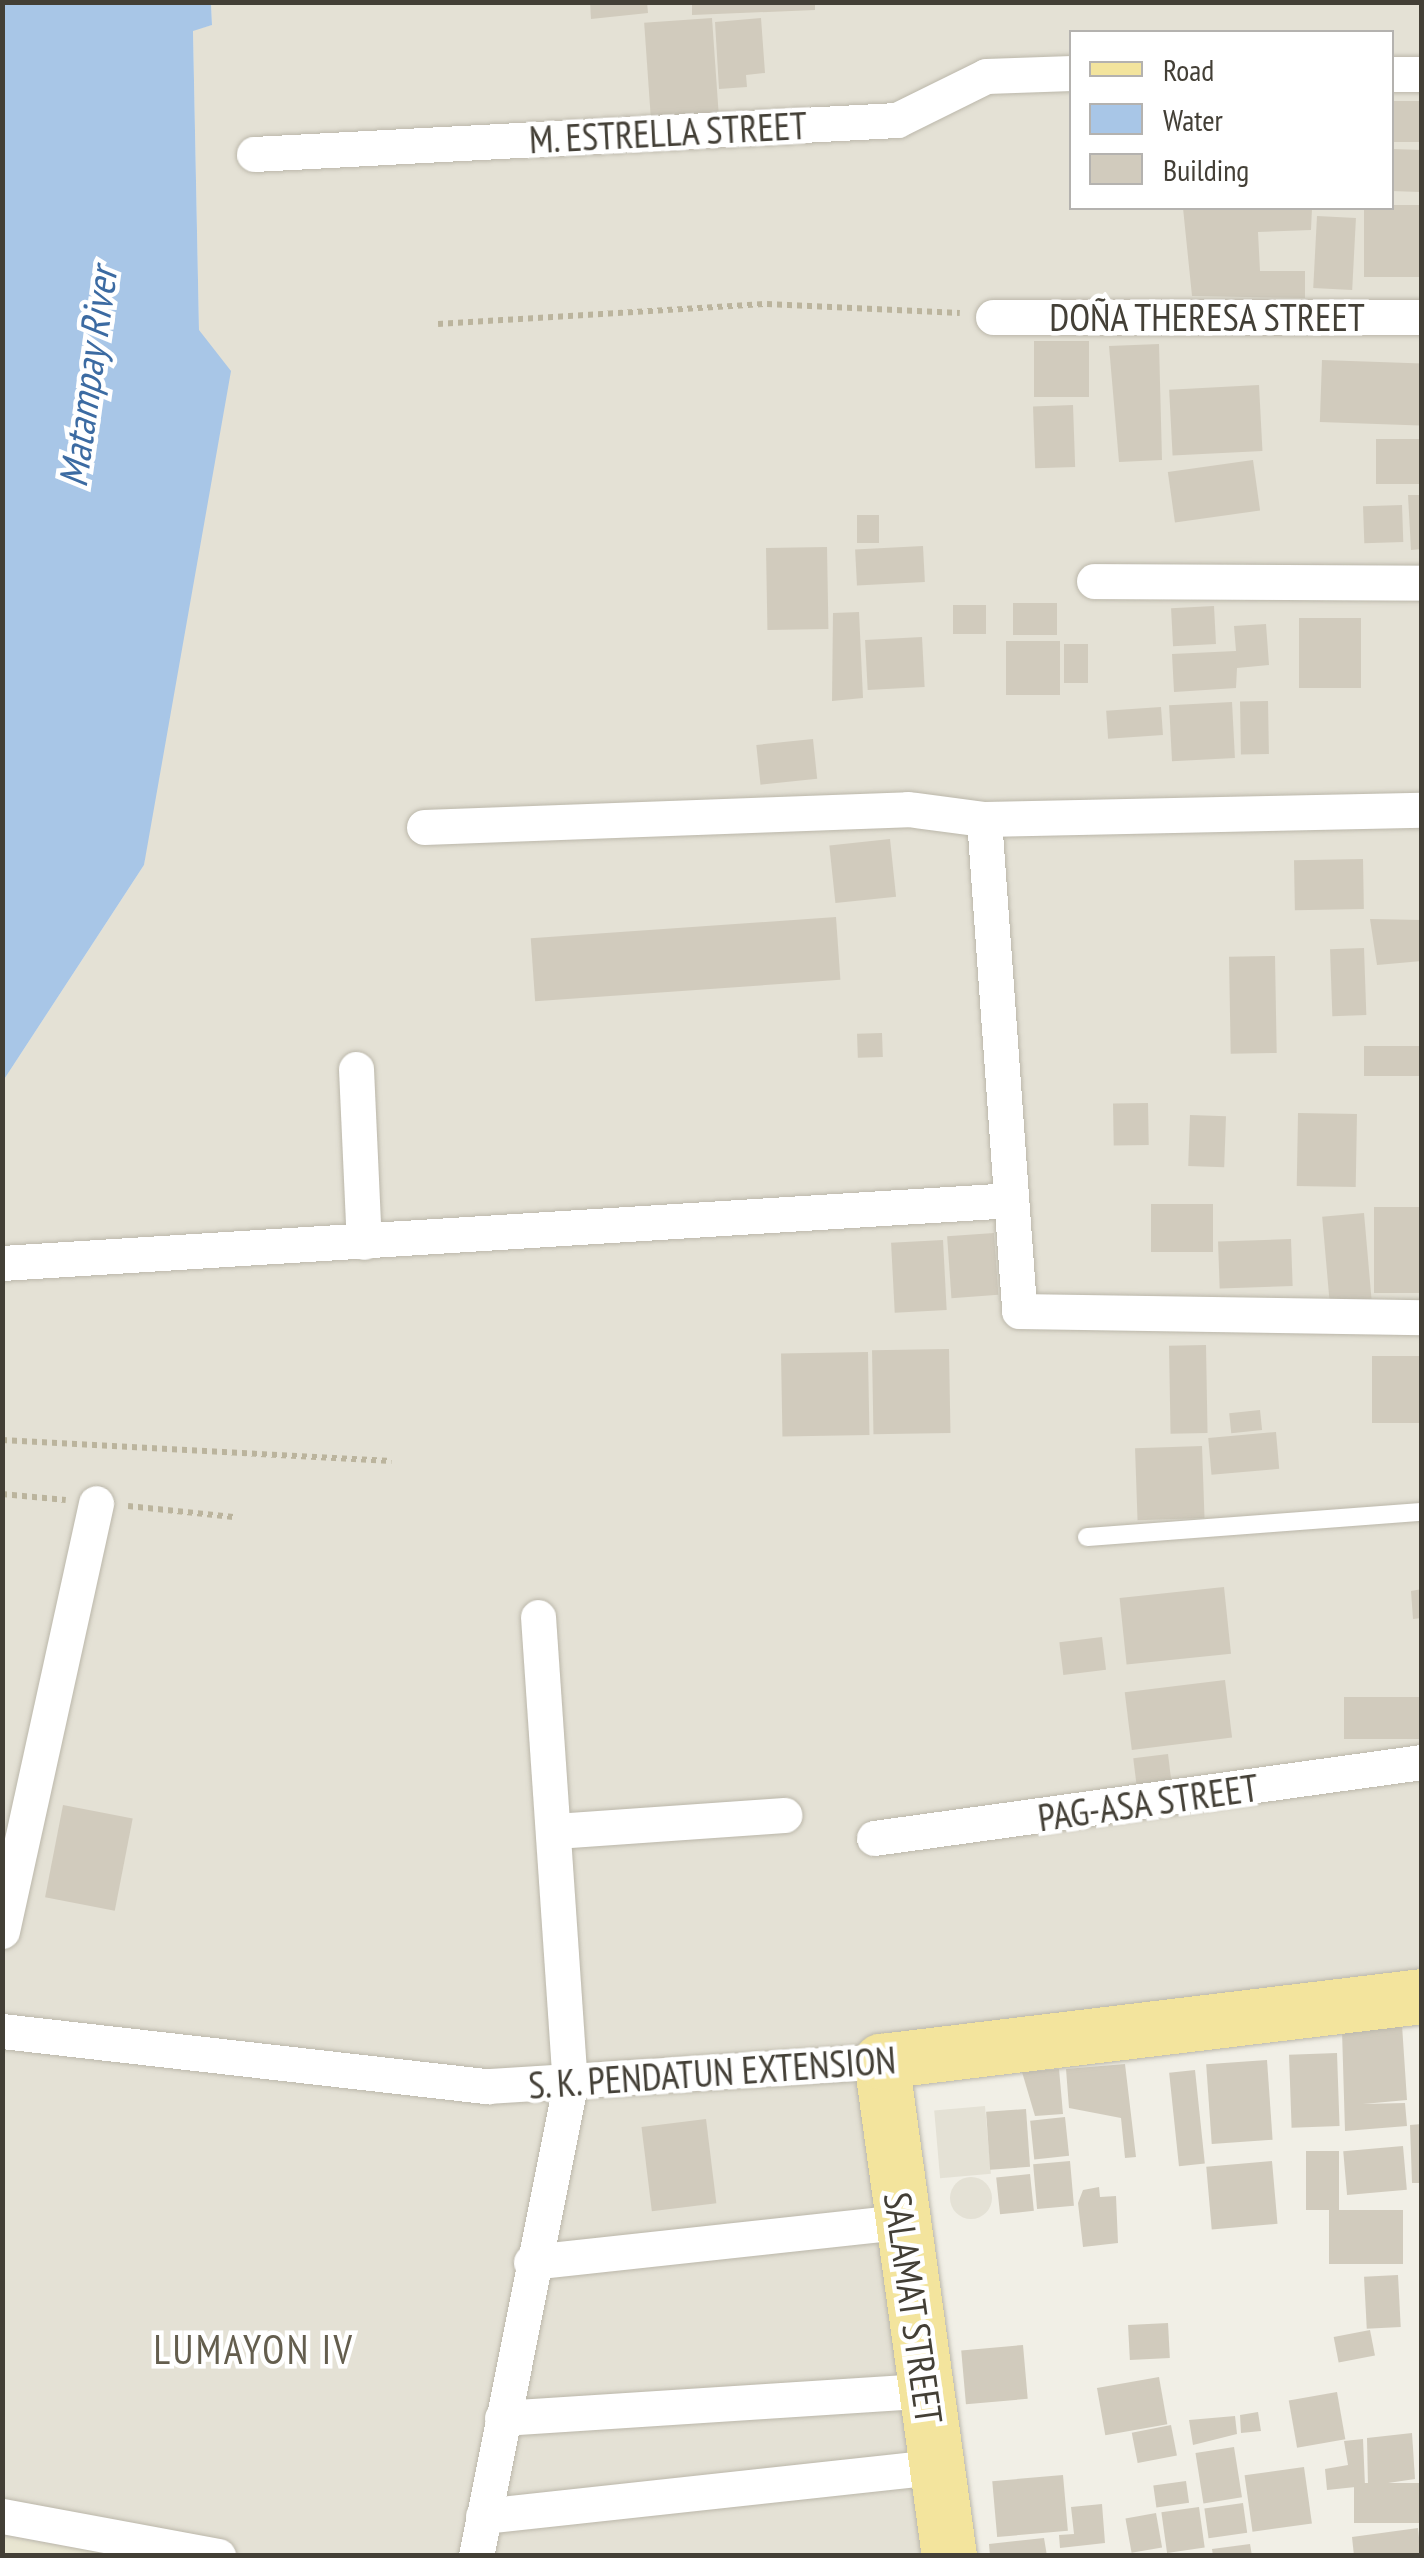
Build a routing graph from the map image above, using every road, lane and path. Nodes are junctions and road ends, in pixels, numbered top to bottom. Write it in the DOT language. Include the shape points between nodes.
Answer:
graph roads {
  1 [pos="1069,73"];
  2 [pos="1394,74"];
  3 [pos="1422,74"];
  4 [pos="254,154"];
  5 [pos="994,317"];
  6 [pos="1422,317"];
  7 [pos="438,324"];
  8 [pos="1094,581"];
  9 [pos="1422,583"];
  10 [pos="1422,810"];
  11 [pos="984,819"];
  12 [pos="424,828"];
  13 [pos="356,1069"];
  14 [pos="1011,1200"];
  15 [pos="364,1242"];
  16 [pos="2,1262"];
  17 [pos="1422,1318"];
  18 [pos="2,1440"];
  19 [pos="390,1461"];
  20 [pos="96,1503"];
  21 [pos="1422,1512"];
  22 [pos="1087,1537"];
  23 [pos="538,1617"];
  24 [pos="1422,1762"];
  25 [pos="784,1816"];
  26 [pos="555,1831"];
  27 [pos="874,1838"];
  28 [pos="2,1931"];
  29 [pos="1422,1996"];
  30 [pos="2,2031"];
  31 [pos="881,2061"];
  32 [pos="570,2086"];
  33 [pos="902,2222"];
  34 [pos="531,2262"];
  35 [pos="924,2391"];
  36 [pos="502,2418"];
  37 [pos="936,2466"];
  38 [pos="2,2516"];
  39 [pos="483,2516"];
  40 [pos="218,2556"];
  41 [pos="476,2556"];
  42 [pos="949,2556"];
  1 -- 4 [label="street, M. ESTRELLA STREET" via="986,76 897,120"];
  2 -- 3 [label="street"];
  5 -- 6 [label="street, DOÑA THERESA STREET"];
  5 -- 7 [label="path" via="767,304"];
  8 -- 9 [label="street"];
  10 -- 11 [label="street"];
  11 -- 12 [label="street" via="908,808"];
  11 -- 14 [label="street"];
  13 -- 15 [label="street"];
  14 -- 15 [label="street"];
  14 -- 17 [label="street" via="1019,1311"];
  15 -- 16 [label="street"];
  18 -- 19 [label="path"];
  20 -- 28 [label="street"];
  21 -- 22 [label="lane"];
  23 -- 26 [label="street"];
  24 -- 27 [label="street, PAG-ASA STREET"];
  25 -- 26 [label="street"];
  26 -- 32 [label="street"];
  29 -- 31 [label="main road, S. K. PENDATUN EXTENSION"];
  30 -- 32 [label="street, S. K. PENDATUN EXTENSION" via="365,2076"];
  31 -- 32 [label="street, S. K. PENDATUN EXTENSION"];
  31 -- 33 [label="main road, SALAMAT STREET"];
  32 -- 34 [label="street"];
  33 -- 34 [label="street"];
  33 -- 35 [label="main road, SALAMAT STREET"];
  34 -- 36 [label="street"];
  35 -- 36 [label="street"];
  35 -- 37 [label="main road, SALAMAT STREET"];
  36 -- 39 [label="street"];
  37 -- 39 [label="street"];
  37 -- 42 [label="main road, SALAMAT STREET"];
  38 -- 40 [label="street"];
  39 -- 41 [label="street"];
}
